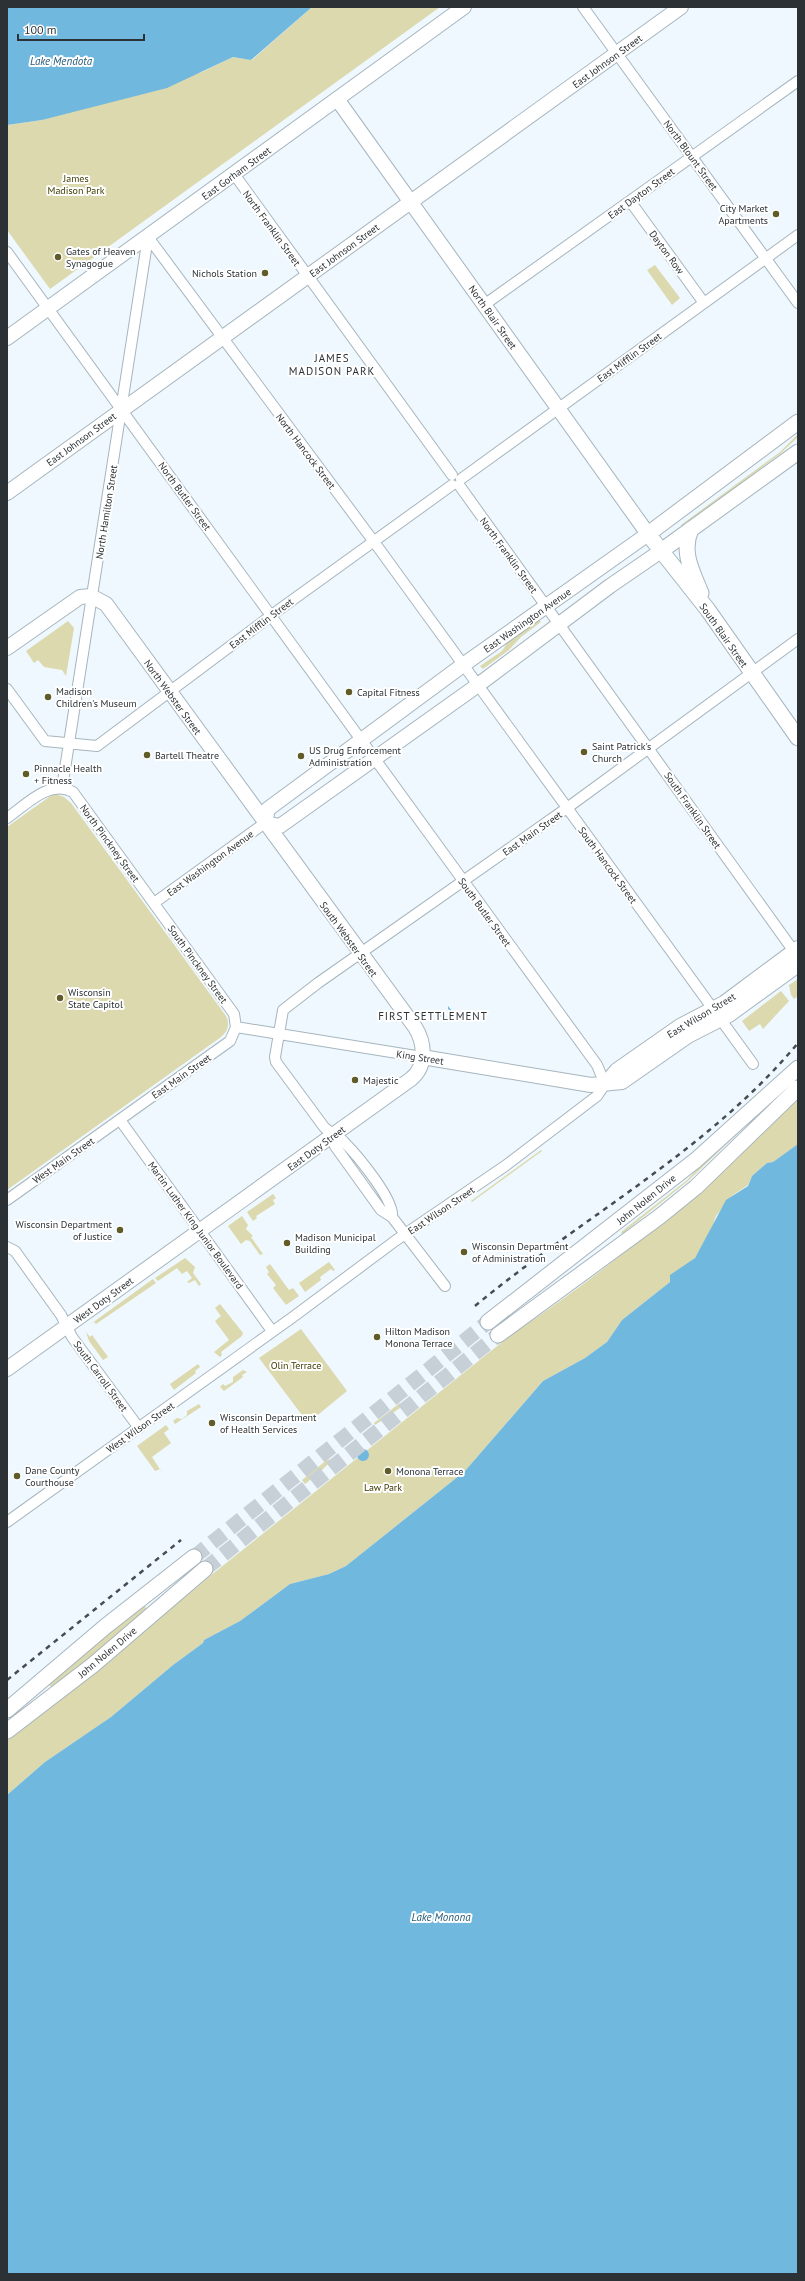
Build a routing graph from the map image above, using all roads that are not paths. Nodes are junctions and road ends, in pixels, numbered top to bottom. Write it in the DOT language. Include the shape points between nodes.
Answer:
graph roads {
  1 [pos="464,7"];
  2 [pos="583,7"];
  3 [pos="681,7"];
  4 [pos="617,53"];
  5 [pos="798,81"];
  6 [pos="337,99"];
  7 [pos="692,157"];
  8 [pos="234,174"];
  9 [pos="630,201"];
  10 [pos="411,202"];
  11 [pos="798,235"];
  12 [pos="148,237"];
  13 [pos="7,252"];
  14 [pos="766,258"];
  15 [pos="308,277"];
  16 [pos="704,303"];
  17 [pos="798,303"];
  18 [pos="484,305"];
  19 [pos="48,308"];
  20 [pos="7,338"];
  21 [pos="223,338"];
  22 [pos="122,409"];
  23 [pos="558,409"];
  24 [pos="798,422"];
  25 [pos="798,452"];
  26 [pos="456,481"];
  27 [pos="7,492"];
  28 [pos="691,529"];
  29 [pos="648,534"];
  30 [pos="374,541"];
  31 [pos="661,551"];
  32 [pos="92,596"];
  33 [pos="546,606"];
  34 [pos="708,610"];
  35 [pos="271,615"];
  36 [pos="559,624"];
  37 [pos="798,639"];
  38 [pos="7,648"];
  39 [pos="463,665"];
  40 [pos="751,673"];
  41 [pos="478,685"];
  42 [pos="7,689"];
  43 [pos="171,692"];
  44 [pos="798,738"];
  45 [pos="361,741"];
  46 [pos="68,744"];
  47 [pos="649,749"];
  48 [pos="375,759"];
  49 [pos="62,788"];
  50 [pos="567,808"];
  51 [pos="7,818"];
  52 [pos="265,823"];
  53 [pos="463,882"];
  54 [pos="154,903"];
  55 [pos="797,952"];
  56 [pos="360,954"];
  57 [pos="798,965"];
  58 [pos="716,1014"];
  59 [pos="236,1027"];
  60 [pos="278,1034"];
  61 [pos="422,1058"];
  62 [pos="753,1064"];
  63 [pos="798,1068"];
  64 [pos="605,1084"];
  65 [pos="798,1088"];
  66 [pos="120,1120"];
  67 [pos="333,1135"];
  68 [pos="7,1200"];
  69 [pos="199,1231"];
  70 [pos="406,1234"];
  71 [pos="7,1247"];
  72 [pos="445,1286"];
  73 [pos="488,1322"];
  74 [pos="66,1326"];
  75 [pos="272,1331"];
  76 [pos="498,1335"];
  77 [pos="7,1369"];
  78 [pos="139,1428"];
  79 [pos="7,1522"];
  80 [pos="194,1557"];
  81 [pos="205,1569"];
  82 [pos="7,1710"];
  83 [pos="7,1731"];
  1 -- 6 [label="street, East Gorham Street"];
  2 -- 4 [label="street, North Blount Street"];
  3 -- 4 [label="street, East Johnson Street"];
  4 -- 7 [label="street, North Blount Street"];
  4 -- 10 [label="street, East Johnson Street"];
  5 -- 7 [label="street, East Dayton Street"];
  6 -- 8 [label="street, East Gorham Street"];
  6 -- 10 [label="street, North Blair Street"];
  7 -- 9 [label="street, East Dayton Street"];
  7 -- 14 [label="street, North Blount Street"];
  8 -- 12 [label="street, East Gorham Street"];
  8 -- 15 [label="street, North Franklin Street"];
  9 -- 16 [label="street, Dayton Row"];
  9 -- 18 [label="street, East Dayton Street"];
  10 -- 15 [label="street, East Johnson Street"];
  10 -- 18 [label="street, North Blair Street"];
  11 -- 14 [label="street, East Mifflin Street"];
  12 -- 19 [label="street, East Gorham Street"];
  12 -- 21 [label="street, North Hancock Street"];
  12 -- 22 [label="street, North Hamilton Street"];
  13 -- 19 [label="street, North Butler Street"];
  14 -- 16 [label="street, East Mifflin Street"];
  14 -- 17 [label="street, North Blount Street"];
  15 -- 21 [label="street, East Johnson Street"];
  15 -- 26 [label="street, North Franklin Street"];
  16 -- 23 [label="street, East Mifflin Street"];
  18 -- 23 [label="street, North Blair Street"];
  19 -- 20 [label="street, East Gorham Street"];
  19 -- 22 [label="street, North Butler Street"];
  21 -- 22 [label="street, East Johnson Street"];
  21 -- 30 [label="street, North Hancock Street"];
  22 -- 27 [label="street, East Johnson Street" via="94,432"];
  22 -- 32 [label="street, North Hamilton Street"];
  22 -- 35 [label="street, North Butler Street"];
  23 -- 26 [label="street, East Mifflin Street"];
  23 -- 29 [label="street, North Blair Street"];
  24 -- 29 [label="main road, East Washington Avenue"];
  25 -- 28 [label="main road"];
  26 -- 30 [label="street, East Mifflin Street"];
  26 -- 33 [label="street, North Franklin Street"];
  28 -- 31 [label="main road"];
  28 -- 34 [label="main road" via="686,542 688,560"];
  29 -- 31 [label="main road, South Blair Street"];
  29 -- 33 [label="street, East Washington Avenue"];
  30 -- 35 [label="street, East Mifflin Street"];
  30 -- 39 [label="street, North Hancock Street"];
  31 -- 34 [label="main road, South Blair Street"];
  31 -- 36 [label="street"];
  32 -- 38 [label="street" via="74,599"];
  32 -- 43 [label="street, North Webster Street" via="106,604"];
  32 -- 46 [label="street, North Hamilton Street"];
  33 -- 36 [label="street, North Franklin Street"];
  33 -- 39 [label="street, East Washington Avenue"];
  34 -- 40 [label="main road, South Blair Street"];
  35 -- 43 [label="street, East Mifflin Street"];
  35 -- 45 [label="street, North Butler Street"];
  36 -- 41 [label="street"];
  36 -- 47 [label="street, South Franklin Street"];
  37 -- 40 [label="street, East Main Street"];
  39 -- 41 [label="street, South Hancock Street"];
  39 -- 45 [label="street, East Washington Avenue"];
  40 -- 44 [label="main road, South Blair Street"];
  40 -- 47 [label="street, East Main Street"];
  41 -- 48 [label="street"];
  41 -- 50 [label="street, South Hancock Street"];
  42 -- 46 [label="street" via="43,740"];
  43 -- 46 [label="street, East Mifflin Street" via="101,745 93,747"];
  43 -- 52 [label="street, North Webster Street"];
  45 -- 48 [label="street, South Butler Street"];
  45 -- 52 [label="street, East Washington Avenue" via="268,809"];
  46 -- 49 [label="street, North Hamilton Street"];
  47 -- 50 [label="street, East Main Street"];
  47 -- 55 [label="street, South Franklin Street"];
  48 -- 52 [label="street" via="280,826"];
  48 -- 53 [label="street, South Butler Street"];
  49 -- 51 [label="street" via="48,789"];
  49 -- 54 [label="street, North Pinckney Street" via="73,792"];
  50 -- 53 [label="street, East Main Street"];
  50 -- 58 [label="street, South Hancock Street"];
  52 -- 54 [label="street, East Washington Avenue"];
  52 -- 56 [label="street, South Webster Street"];
  53 -- 56 [label="street, East Main Street"];
  53 -- 64 [label="street, South Butler Street" via="597,1065"];
  54 -- 59 [label="street, South Pinckney Street" via="234,1014"];
  55 -- 58 [label="street, East Wilson Street" via="724,1003"];
  56 -- 60 [label="street, East Main Street" via="284,1008"];
  56 -- 61 [label="street, South Webster Street" via="418,1032 423,1046"];
  57 -- 58 [label="street, East Wilson Street"];
  58 -- 62 [label="street, South Hancock Street"];
  58 -- 64 [label="street, East Wilson Street" via="619,1084"];
  59 -- 60 [label="street, King Street"];
  59 -- 66 [label="street, East Main Street" via="230,1041"];
  60 -- 61 [label="street, King Street"];
  60 -- 67 [label="street" via="274,1059 324,1127"];
  61 -- 64 [label="street, King Street" via="591,1085"];
  61 -- 67 [label="street, East Doty Street" via="414,1077"];
  63 -- 73 [label="main road, John Nolen Drive" via="696,1160"];
  64 -- 70 [label="street, East Wilson Street" via="597,1096 530,1147"];
  65 -- 76 [label="main road" via="696,1187"];
  66 -- 68 [label="street, West Main Street"];
  66 -- 69 [label="street, Martin Luther King Junior Boulevard"];
  67 -- 69 [label="street, East Doty Street"];
  67 -- 70 [label="street" via="335,1146 377,1205 392,1217"];
  69 -- 74 [label="street, West Doty Street"];
  69 -- 75 [label="street, Martin Luther King Junior Boulevard"];
  70 -- 72 [label="street"];
  70 -- 75 [label="street, East Wilson Street"];
  71 -- 74 [label="street, South Carroll Street" via="15,1251 61,1315"];
  74 -- 77 [label="street, West Doty Street"];
  74 -- 78 [label="street, South Carroll Street"];
  75 -- 78 [label="street, West Wilson Street"];
  78 -- 79 [label="street, West Wilson Street"];
  80 -- 82 [label="main road, John Nolen Drive" via="106,1626"];
  81 -- 83 [label="main road, John Nolen Drive" via="92,1665"];
}
